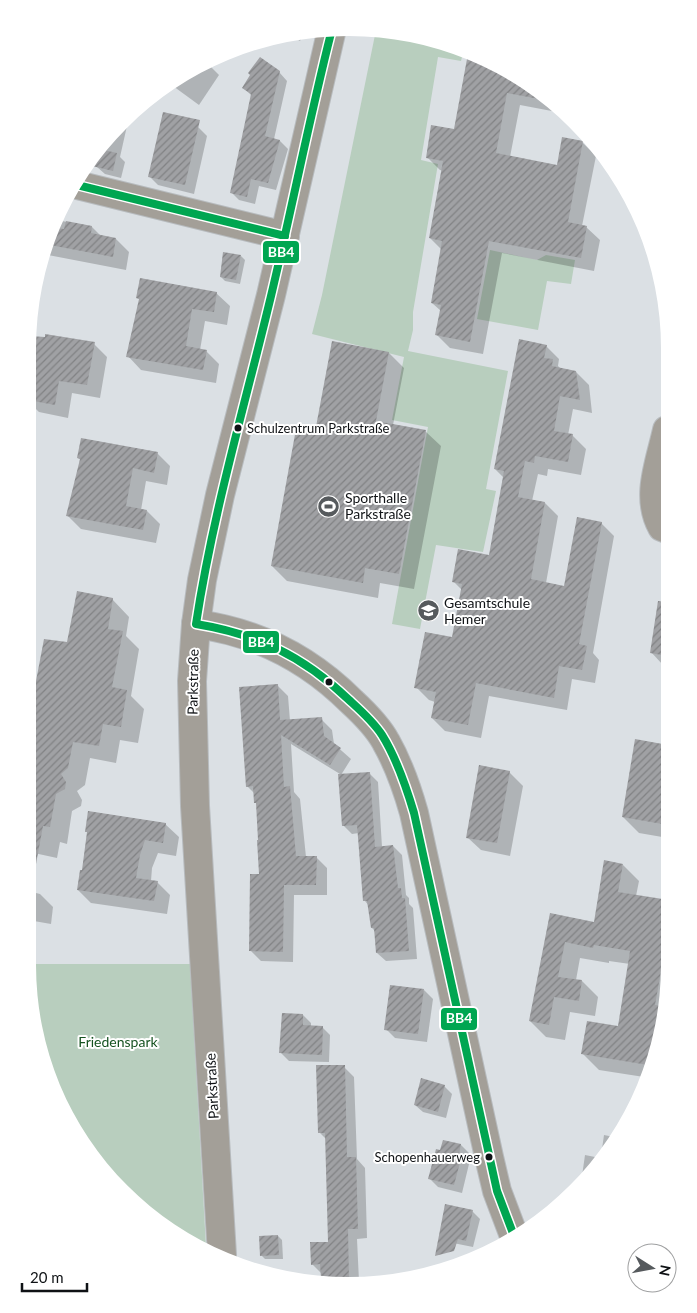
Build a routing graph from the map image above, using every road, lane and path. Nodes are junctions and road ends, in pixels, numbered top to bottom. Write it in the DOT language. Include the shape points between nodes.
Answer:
graph roads {
  1 [pos="329,37"];
  2 [pos="82,185"];
  3 [pos="285,236"];
  4 [pos="661,457"];
  5 [pos="661,522"];
  6 [pos="196,624"];
  7 [pos="512,1231"];
  8 [pos="222,1250"];
  1 -- 3 [label="street, Parkstraße"];
  2 -- 3 [label="street"];
  3 -- 6 [label="street, Parkstraße" via="220,495"];
  4 -- 5 [label="street" via="653,492"];
  6 -- 7 [label="street" via="240,633 289,653 316,669 367,716 386,741 403,776 414,813 488,1157"];
  6 -- 8 [label="street, Parkstraße" via="192,681 195,806"];
}
